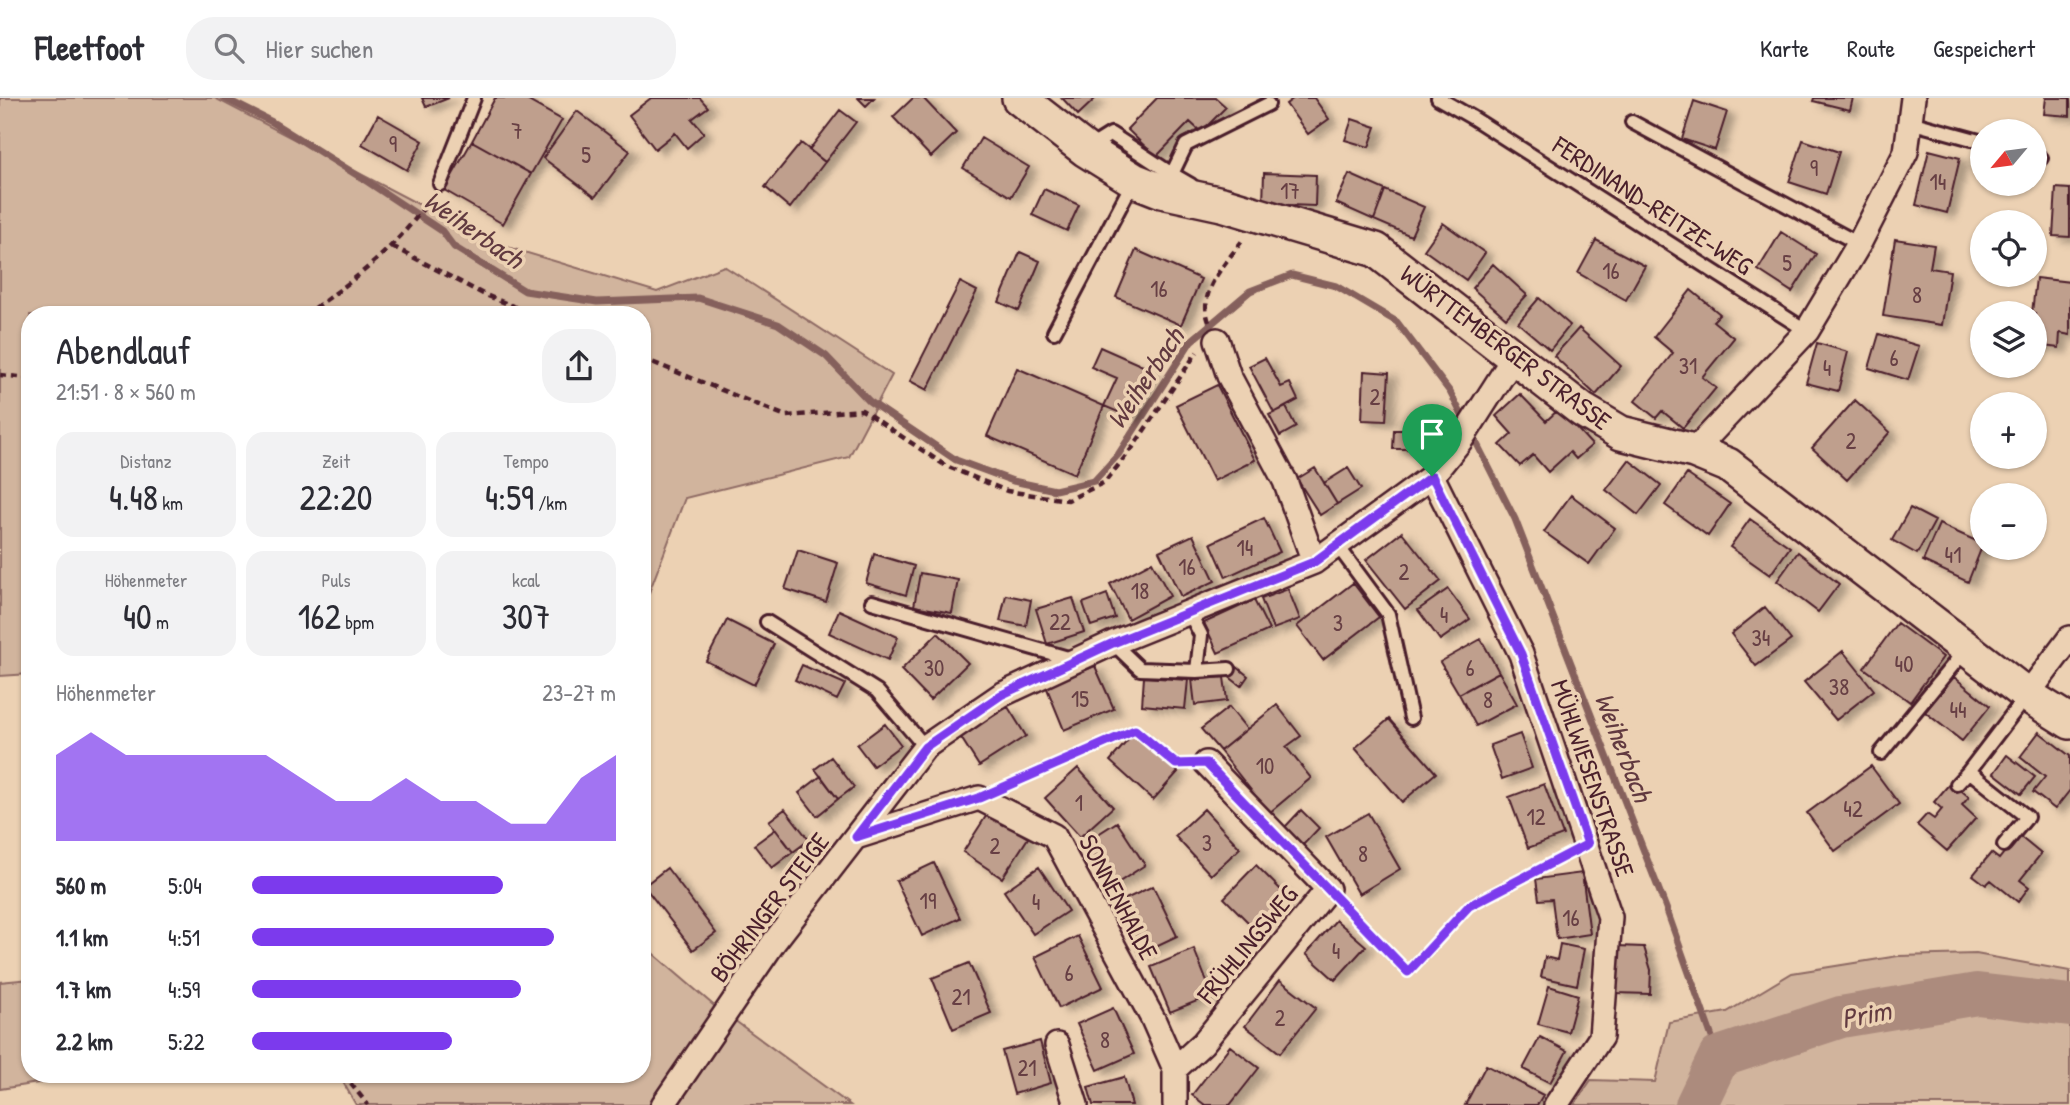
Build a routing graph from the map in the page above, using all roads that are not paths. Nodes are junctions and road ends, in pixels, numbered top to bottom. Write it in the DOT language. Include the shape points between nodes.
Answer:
graph roads {
  1 [pos="474,98"];
  2 [pos="1019,98"];
  3 [pos="1438,98"];
  4 [pos="1913,98"];
  5 [pos="1269,104"];
  6 [pos="1632,122"];
  7 [pos="1910,122"];
  8 [pos="1970,138"];
  9 [pos="1086,150"];
  10 [pos="1172,174"];
  11 [pos="1134,180"];
  12 [pos="440,184"];
  13 [pos="1222,204"];
  14 [pos="1859,244"];
  15 [pos="1807,331"];
  16 [pos="1054,332"];
  17 [pos="1217,340"];
  18 [pos="1514,357"];
  19 [pos="1694,451"];
  20 [pos="1432,476"];
  21 [pos="1337,545"];
  22 [pos="1314,562"];
  23 [pos="872,602"];
  24 [pos="1189,612"];
  25 [pos="767,622"];
  26 [pos="1113,643"];
  27 [pos="2068,644"];
  28 [pos="1966,648"];
  29 [pos="1075,660"];
  30 [pos="1229,669"];
  31 [pos="1197,671"];
  32 [pos="2027,695"];
  33 [pos="1411,718"];
  34 [pos="2070,722"];
  35 [pos="925,747"];
  36 [pos="1881,753"];
  37 [pos="1206,763"];
  38 [pos="1969,771"];
  39 [pos="1957,784"];
  40 [pos="856,837"];
  41 [pos="2004,845"];
  42 [pos="1057,1045"];
  43 [pos="1175,1069"];
  44 [pos="663,1105"];
  45 [pos="1076,1105"];
  46 [pos="1174,1105"];
  47 [pos="1556,1105"];
  1 -- 12 [label="lane"];
  2 -- 9 [label="street, WÜRTTEMBERGER STRASSE"];
  3 -- 15 [label="lane, FERDINAND-REITZE-WEG"];
  4 -- 7 [label="street"];
  5 -- 10 [label="lane" via="1186,145"];
  6 -- 14 [label="lane"];
  7 -- 8 [label="lane"];
  7 -- 14 [label="street" via="1906,152"];
  9 -- 10 [label="lane" via="1111,134"];
  9 -- 11 [label="street, WÜRTTEMBERGER STRASSE"];
  10 -- 13 [label="lane"];
  11 -- 13 [label="street, WÜRTTEMBERGER STRASSE"];
  11 -- 16 [label="lane"];
  13 -- 18 [label="street, WÜRTTEMBERGER STRASSE" via="1376,250"];
  14 -- 15 [label="street"];
  15 -- 19 [label="street"];
  17 -- 22 [label="street" via="1229,376 1285,481"];
  18 -- 19 [label="street, WÜRTTEMBERGER STRASSE" via="1582,410 1621,433"];
  18 -- 20 [label="street, BÖHRINGER STEIGE" via="1488,401"];
  19 -- 28 [label="street, WÜRTTEMBERGER STRASSE" via="1728,465"];
  20 -- 21 [label="street, BÖHRINGER STEIGE"];
  20 -- 47 [label="street, MÜHLWIESENSTRASSE" via="1521,654 1610,917 1601,1037"];
  21 -- 22 [label="street, BÖHRINGER STEIGE"];
  21 -- 33 [label="lane" via="1388,614"];
  22 -- 24 [label="street, BÖHRINGER STEIGE"];
  23 -- 29 [label="lane"];
  24 -- 26 [label="street, BÖHRINGER STEIGE"];
  24 -- 31 [label="lane" via="1201,635"];
  25 -- 35 [label="lane" via="877,691"];
  26 -- 29 [label="street, BÖHRINGER STEIGE"];
  26 -- 31 [label="lane" via="1140,669"];
  27 -- 32 [label="street"];
  28 -- 32 [label="street, WÜRTTEMBERGER STRASSE"];
  28 -- 36 [label="lane"];
  29 -- 35 [label="street, BÖHRINGER STEIGE" via="1001,695"];
  30 -- 31 [label="lane"];
  32 -- 34 [label="street, WÜRTTEMBERGER STRASSE"];
  32 -- 38 [label="lane"];
  35 -- 40 [label="street, BÖHRINGER STEIGE"];
  37 -- 43 [label="street, FRÜHLINGSWEG" via="1328,888 1203,1043"];
  38 -- 39 [label="lane"];
  38 -- 41 [label="lane" via="2027,817"];
  40 -- 43 [label="street, SONNENHALDE" via="979,798 1054,836 1153,1019"];
  40 -- 44 [label="street, BÖHRINGER STEIGE" via="774,942"];
  42 -- 45 [label="street"];
  43 -- 46 [label="street, SONNENHALDE"];
}
